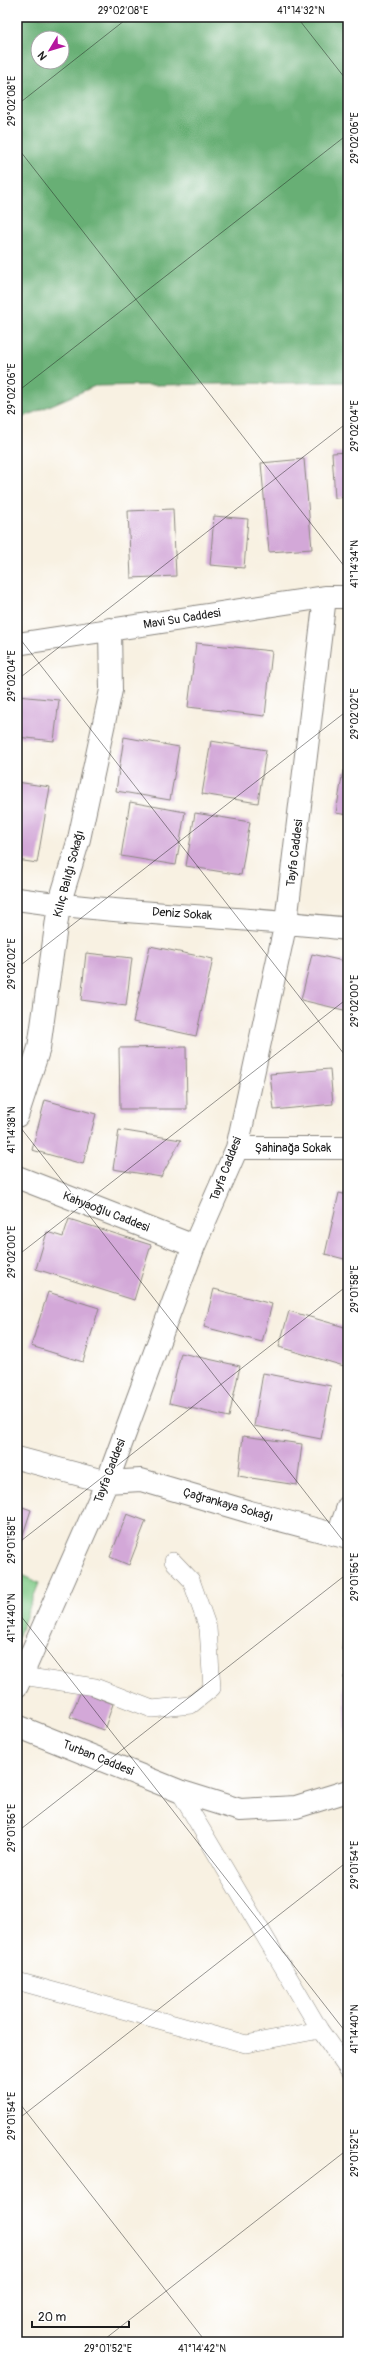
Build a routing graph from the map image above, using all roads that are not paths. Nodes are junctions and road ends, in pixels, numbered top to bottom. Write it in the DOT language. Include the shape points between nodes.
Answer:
graph roads {
  1 [pos="325,597"];
  2 [pos="348,597"];
  3 [pos="110,630"];
  4 [pos="17,644"];
  5 [pos="17,899"];
  6 [pos="59,905"];
  7 [pos="286,922"];
  8 [pos="348,929"];
  9 [pos="17,1116"];
  10 [pos="237,1148"];
  11 [pos="348,1148"];
  12 [pos="17,1177"];
  13 [pos="194,1246"];
  14 [pos="17,1458"];
  15 [pos="107,1482"];
  16 [pos="348,1507"];
  17 [pos="343,1536"];
  18 [pos="173,1561"];
  19 [pos="19,1681"];
  20 [pos="17,1726"];
  21 [pos="179,1791"];
  22 [pos="348,1791"];
  23 [pos="17,1981"];
  24 [pos="320,2030"];
  25 [pos="348,2070"];
  1 -- 2 [label="street, Mavi Su Caddesi"];
  1 -- 3 [label="street, Mavi Su Caddesi"];
  1 -- 7 [label="street, Tayfa Caddesi"];
  3 -- 4 [label="street, Mavi Su Caddesi"];
  3 -- 6 [label="street, Kılıç Balığı Sokağı" via="111,690 79,839"];
  5 -- 6 [label="street, Deniz Sokak"];
  6 -- 7 [label="street, Deniz Sokak"];
  6 -- 9 [label="street, Kılıç Balığı Sokağı" via="39,1048"];
  7 -- 8 [label="street, Deniz Sokak"];
  7 -- 10 [label="street, Tayfa Caddesi"];
  10 -- 11 [label="street, Şahinağa Sokak"];
  10 -- 13 [label="street, Tayfa Caddesi"];
  12 -- 13 [label="street, Kahyaoğlu Caddesi"];
  13 -- 15 [label="street, Tayfa Caddesi"];
  14 -- 15 [label="street, Çağrankaya Sokağı"];
  15 -- 17 [label="street, Çağrankaya Sokağı" via="141,1480"];
  15 -- 19 [label="street, Tayfa Caddesi"];
  16 -- 17 [label="street"];
  18 -- 19 [label="lane" via="191,1580 208,1628 212,1688 191,1705 152,1709 95,1687"];
  20 -- 21 [label="street, Turban Caddesi"];
  21 -- 22 [label="street, Turban Caddesi" via="240,1810 296,1807"];
  21 -- 24 [label="lane"];
  23 -- 24 [label="lane" via="246,2044"];
  24 -- 25 [label="lane"];
}
